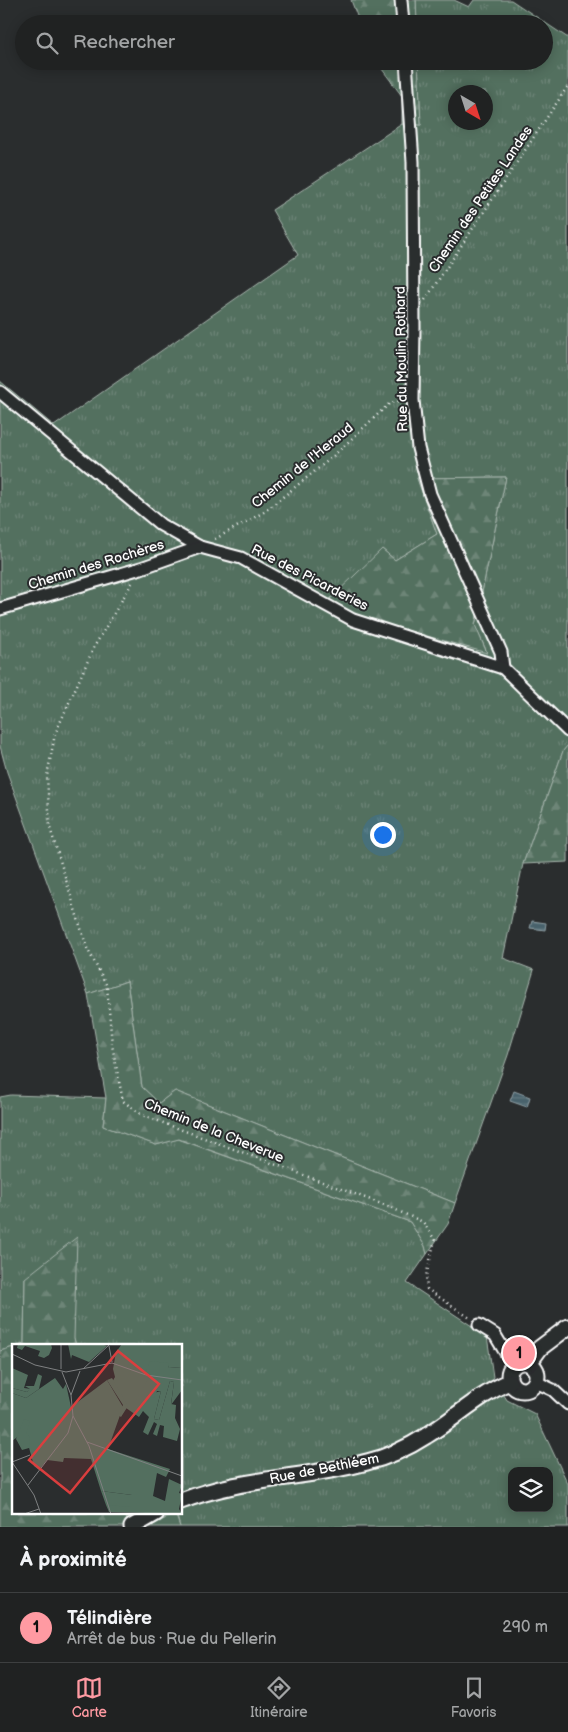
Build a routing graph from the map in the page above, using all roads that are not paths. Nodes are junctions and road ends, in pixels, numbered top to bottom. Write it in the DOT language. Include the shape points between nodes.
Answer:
graph roads {
  1 [pos="401,0"];
  2 [pos="402,15"];
  3 [pos="407,70"];
  4 [pos="0,392"];
  5 [pos="200,547"];
  6 [pos="0,609"];
  7 [pos="503,668"];
  8 [pos="568,731"];
  9 [pos="479,1325"];
  10 [pos="568,1327"];
  11 [pos="529,1363"];
  12 [pos="513,1365"];
  13 [pos="509,1382"];
  14 [pos="536,1382"];
  15 [pos="568,1404"];
  16 [pos="182,1501"];
  17 [pos="154,1514"];
  18 [pos="132,1527"];
  1 -- 2 [label="street"];
  3 -- 7 [label="street, Rue du Moulin Rothard" via="413,162 414,400 418,448 430,494 501,652"];
  4 -- 5 [label="street, Rue des Picarderies" via="160,525"];
  5 -- 6 [label="street, Chemin des Rochères" via="141,568"];
  5 -- 7 [label="street, Rue des Picarderies" via="241,558 353,620"];
  7 -- 8 [label="street"];
  9 -- 12 [label="street" via="495,1335"];
  10 -- 11 [label="main road" via="540,1348"];
  11 -- 12 [label="main road"];
  11 -- 14 [label="main road" via="537,1372"];
  12 -- 13 [label="main road" via="509,1370"];
  13 -- 14 [label="main road" via="522,1391"];
  13 -- 16 [label="main road, Rue de Bethléem" via="426,1436 391,1454 339,1468 244,1483"];
  14 -- 15 [label="street" via="553,1390"];
  17 -- 18 [label="main road"];
}
